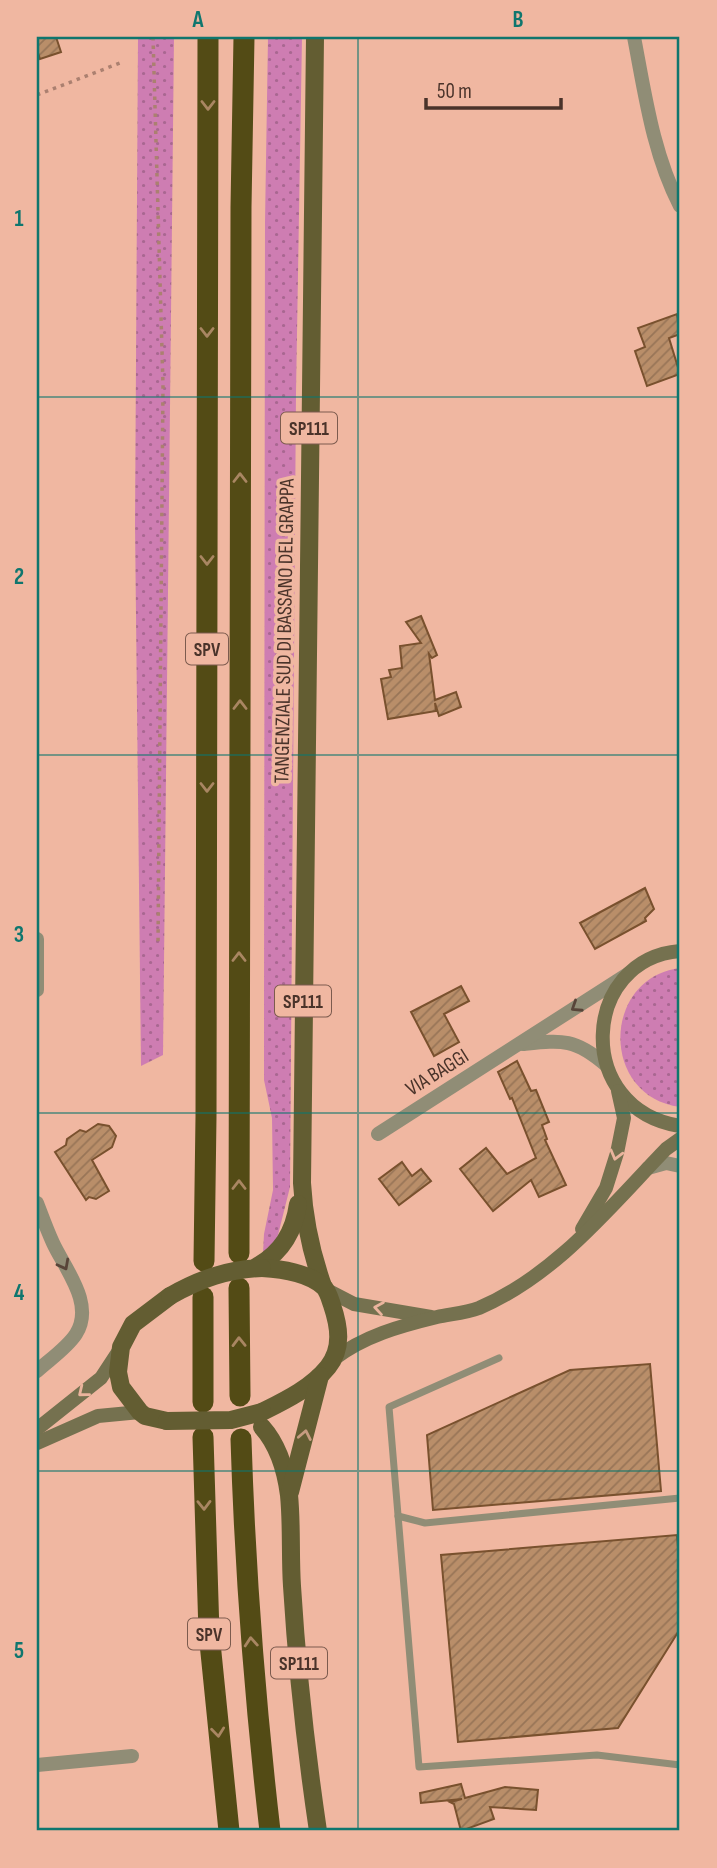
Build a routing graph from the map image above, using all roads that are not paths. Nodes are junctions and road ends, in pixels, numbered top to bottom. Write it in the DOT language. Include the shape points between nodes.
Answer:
graph roads {
  1 [pos="208,37"];
  2 [pos="244,37"];
  3 [pos="315,37"];
  4 [pos="634,37"];
  5 [pos="680,206"];
  6 [pos="37,939"];
  7 [pos="680,951"];
  8 [pos="633,970"];
  9 [pos="37,990"];
  10 [pos="518,1045"];
  11 [pos="606,1065"];
  12 [pos="617,1088"];
  13 [pos="674,1125"];
  14 [pos="378,1134"];
  15 [pos="680,1139"];
  16 [pos="680,1166"];
  17 [pos="648,1168"];
  18 [pos="302,1183"];
  19 [pos="37,1203"];
  20 [pos="571,1248"];
  21 [pos="239,1253"];
  22 [pos="204,1261"];
  23 [pos="260,1266"];
  24 [pos="239,1288"];
  25 [pos="324,1288"];
  26 [pos="203,1297"];
  27 [pos="436,1318"];
  28 [pos="121,1348"];
  29 [pos="499,1358"];
  30 [pos="334,1359"];
  31 [pos="37,1371"];
  32 [pos="320,1376"];
  33 [pos="240,1396"];
  34 [pos="203,1402"];
  35 [pos="140,1412"];
  36 [pos="262,1419"];
  37 [pos="37,1429"];
  38 [pos="203,1437"];
  39 [pos="241,1439"];
  40 [pos="37,1443"];
  41 [pos="289,1495"];
  42 [pos="680,1498"];
  43 [pos="398,1516"];
  44 [pos="132,1756"];
  45 [pos="37,1765"];
  46 [pos="680,1765"];
  47 [pos="229,1831"];
  48 [pos="270,1831"];
  49 [pos="318,1831"];
  1 -- 22 [label="highway, SPV, one-way"];
  21 -- 2 [label="highway, SPV, one-way"];
  3 -- 18 [label="main road, TANGENZIALE SUD DI BASSANO DEL GRAPPA / SP111"];
  4 -- 5 [label="street" via="654,134"];
  6 -- 9 [label="street"];
  7 -- 8 [label="main road, VIA BAGGI"];
  8 -- 10 [label="street, VIA BAGGI, one-way"];
  8 -- 11 [label="main road, VIA BAGGI" via="605,1013 601,1039"];
  10 -- 11 [label="street, VIA BAGGI" via="560,1041 587,1049"];
  10 -- 14 [label="street, VIA BAGGI"];
  11 -- 12 [label="main road, VIA BAGGI"];
  12 -- 13 [label="main road, VIA BAGGI" via="648,1116"];
  12 -- 20 [label="main road, VIA BAGGI, one-way" via="624,1118 617,1153 606,1188"];
  13 -- 15 [label="street"];
  15 -- 17 [label="main road, VIA BAGGI"];
  16 -- 17 [label="street" via="666,1163"];
  17 -- 20 [label="main road, VIA BAGGI"];
  18 -- 23 [label="main road, TANGENZIALE SUD DI BASSANO DEL GRAPPA / SP111" via="296,1218 279,1251"];
  18 -- 25 [label="main road, TANGENZIALE SUD DI BASSANO DEL GRAPPA / SP111" via="303,1216"];
  19 -- 31 [label="street, one-way" via="81,1306 76,1334"];
  20 -- 27 [label="main road, VIA BAGGI" via="521,1288 476,1309"];
  23 -- 25 [label="main road" via="288,1270"];
  23 -- 28 [label="main road, bridge" via="221,1273 170,1296 133,1324"];
  33 -- 24 [label="highway, one-way"];
  27 -- 25 [label="main road, VIA BAGGI, one-way" via="354,1304"];
  25 -- 30 [label="main road, TANGENZIALE SUD DI BASSANO DEL GRAPPA / SP111" via="338,1324"];
  26 -- 34 [label="highway"];
  27 -- 30 [label="main road, VIA BAGGI" via="379,1333"];
  28 -- 35 [label="main road" via="121,1387"];
  28 -- 37 [label="main road, one-way" via="101,1378"];
  29 -- 43 [label="lane" via="389,1407"];
  30 -- 32 [label="main road, SP111"];
  32 -- 36 [label="main road, SP111"];
  41 -- 32 [label="main road, SP111, one-way"];
  35 -- 36 [label="main road, bridge" via="167,1421"];
  35 -- 40 [label="main road" via="98,1416"];
  36 -- 41 [label="main road, SP111" via="277,1449"];
  38 -- 47 [label="highway, SPV, one-way" via="209,1633"];
  48 -- 39 [label="highway, SPV, one-way" via="251,1642"];
  41 -- 49 [label="main road, SP111" via="298,1662"];
  42 -- 43 [label="lane" via="425,1524"];
  43 -- 46 [label="lane" via="419,1767 597,1755"];
  44 -- 45 [label="street"];
}
